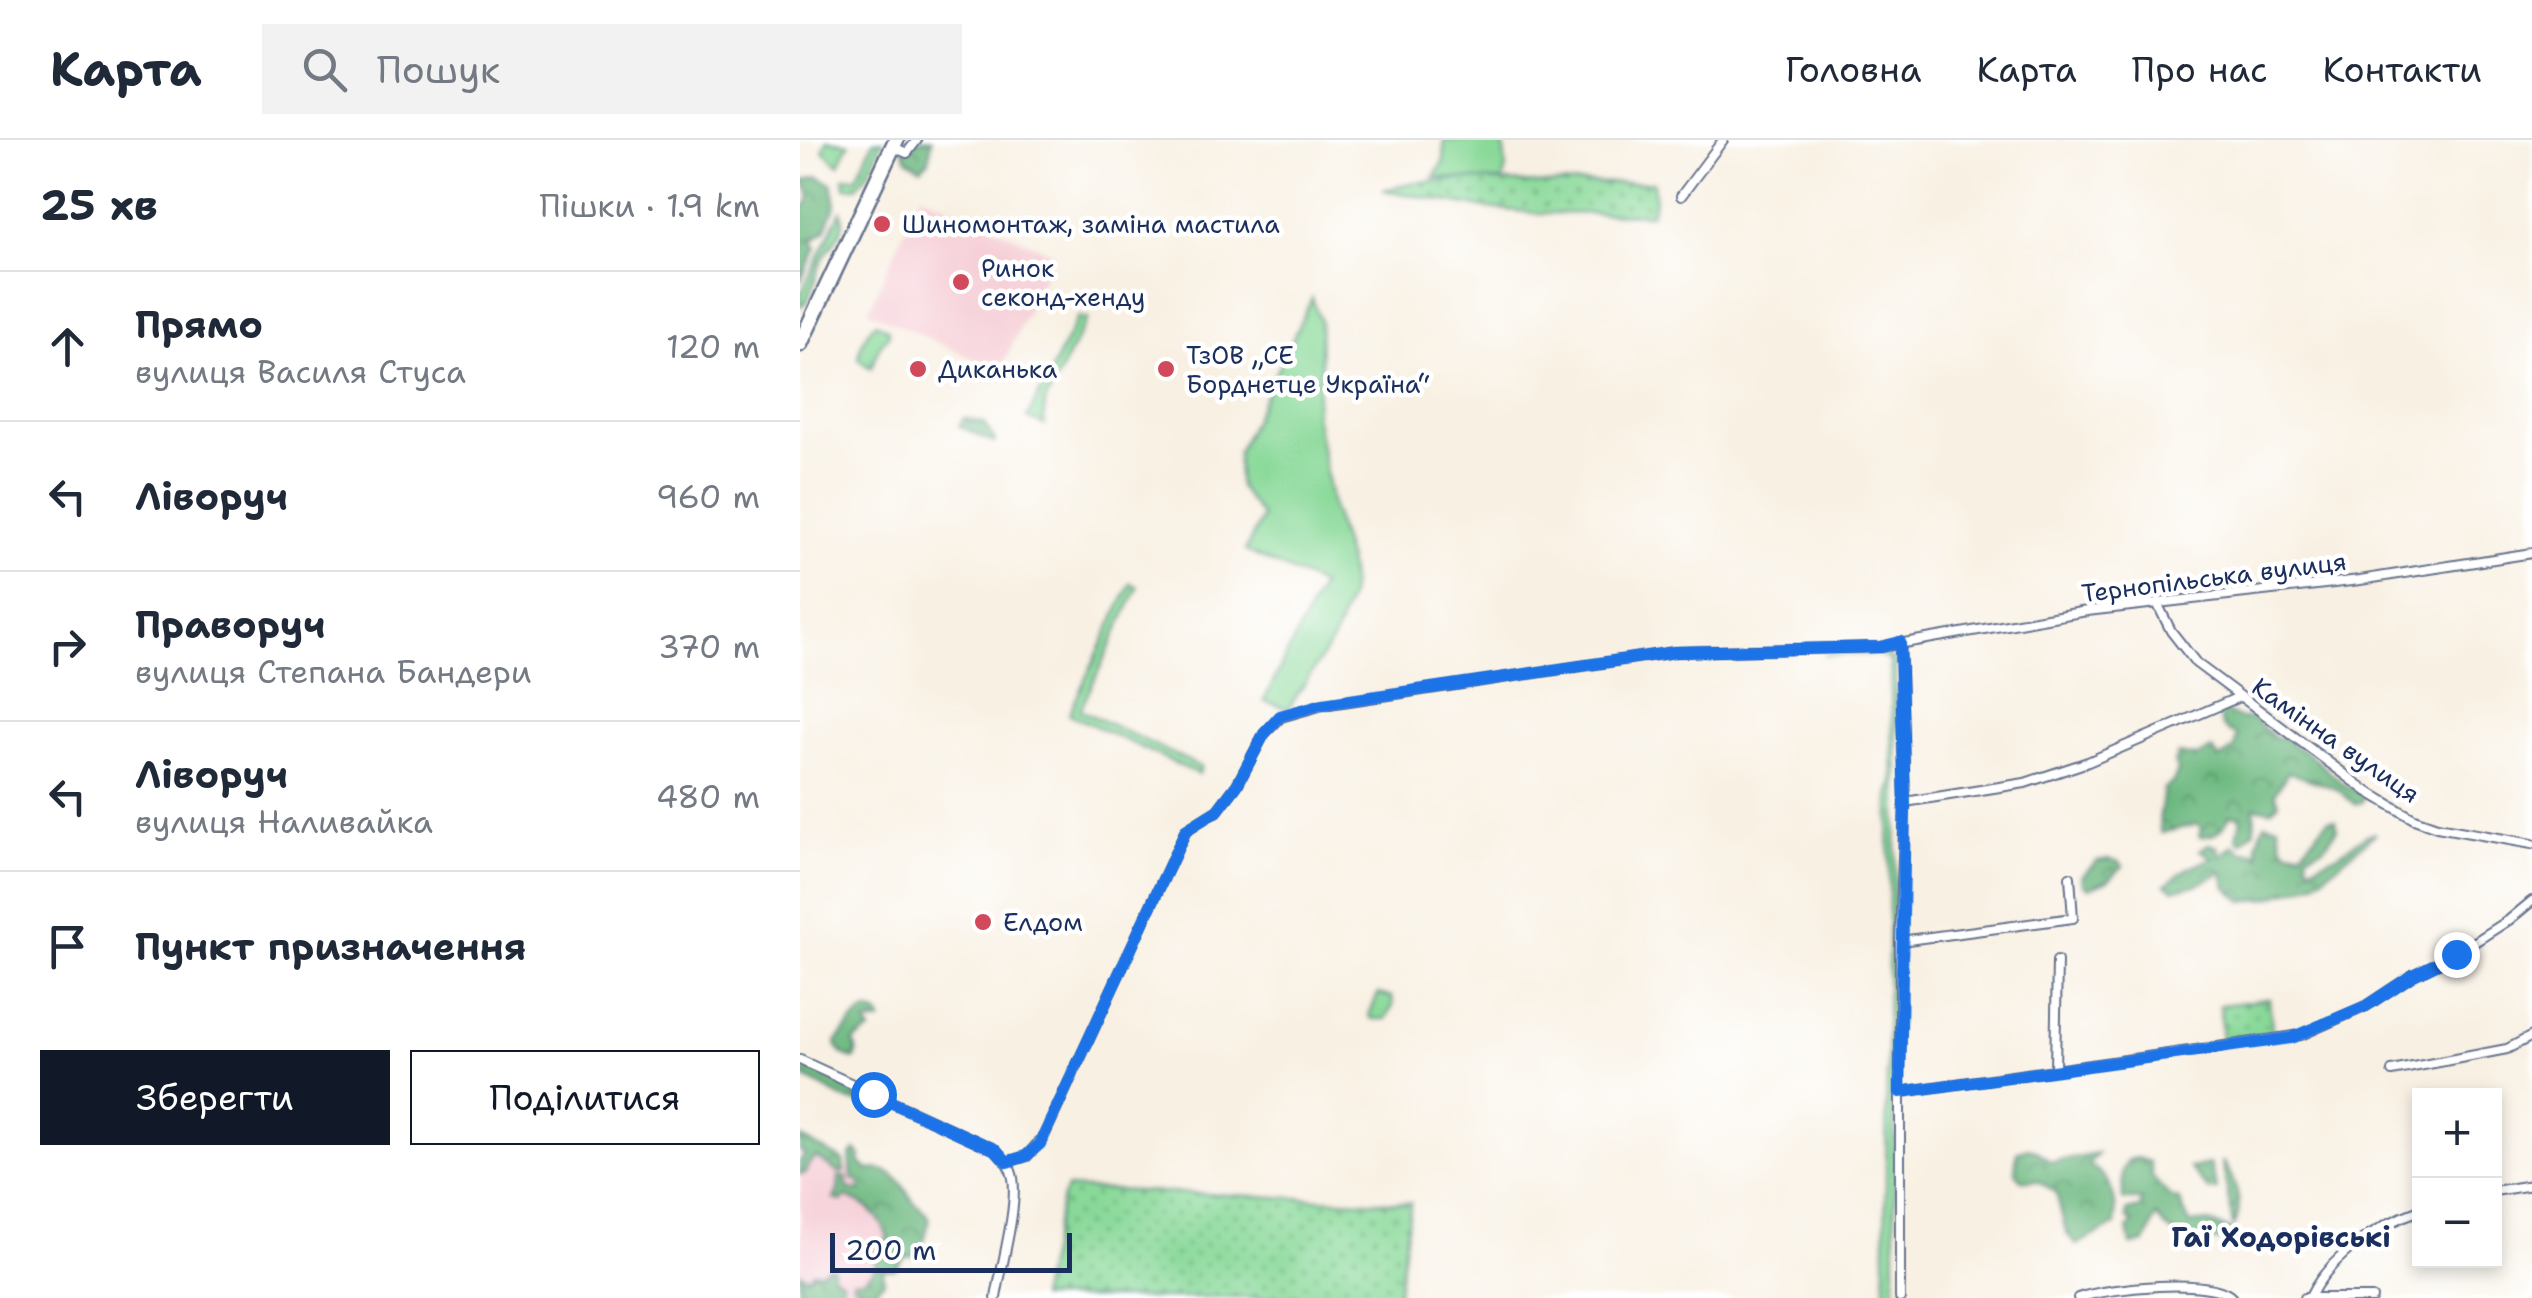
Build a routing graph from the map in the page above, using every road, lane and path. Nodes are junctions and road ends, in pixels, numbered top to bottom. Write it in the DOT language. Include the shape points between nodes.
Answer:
graph roads {
  1 [pos="917,140"];
  2 [pos="1722,140"];
  3 [pos="894,143"];
  4 [pos="1681,196"];
  5 [pos="800,344"];
  6 [pos="2532,553"];
  7 [pos="2157,603"];
  8 [pos="1900,642"];
  9 [pos="2239,697"];
  10 [pos="1905,802"];
  11 [pos="2532,844"];
  12 [pos="2070,877"];
  13 [pos="2532,901"];
  14 [pos="1900,941"];
  15 [pos="2058,961"];
  16 [pos="2532,1036"];
  17 [pos="800,1060"];
  18 [pos="2055,1069"];
  19 [pos="2392,1072"];
  20 [pos="1900,1092"];
  21 [pos="1007,1162"];
  22 [pos="2532,1185"];
  23 [pos="2502,1189"];
  24 [pos="2412,1214"];
  25 [pos="996,1298"];
  26 [pos="1900,1298"];
  27 [pos="2078,1298"];
  28 [pos="2232,1298"];
  29 [pos="2307,1298"];
  30 [pos="2372,1298"];
  1 -- 3 [label="street" via="907,154"];
  2 -- 4 [label="street"];
  3 -- 5 [label="highway"];
  6 -- 7 [label="street, Тернопільська вулиця"];
  7 -- 8 [label="street, Тернопільська вулиця"];
  7 -- 9 [label="street, Камінна вулиця" via="2188,655"];
  8 -- 10 [label="street"];
  8 -- 21 [label="street, Тернопільська вулиця" via="1675,652 1280,716 1218,810 1186,830 1044,1136 1026,1156"];
  9 -- 10 [label="street" via="2026,783"];
  9 -- 11 [label="street, Камінна вулиця" via="2414,819"];
  10 -- 14 [label="street"];
  12 -- 14 [label="street" via="2072,918"];
  13 -- 18 [label="street" via="2456,954 2302,1035"];
  14 -- 20 [label="street"];
  15 -- 18 [label="street"];
  16 -- 19 [label="street" via="2506,1049"];
  17 -- 21 [label="street" via="996,1150"];
  18 -- 20 [label="street"];
  20 -- 26 [label="street"];
  21 -- 25 [label="street" via="1012,1204"];
  22 -- 23 [label="street"];
  24 -- 29 [label="street" via="2356,1245"];
  27 -- 28 [label="street" via="2130,1286 2218,1290"];
  29 -- 30 [label="street"];
}
